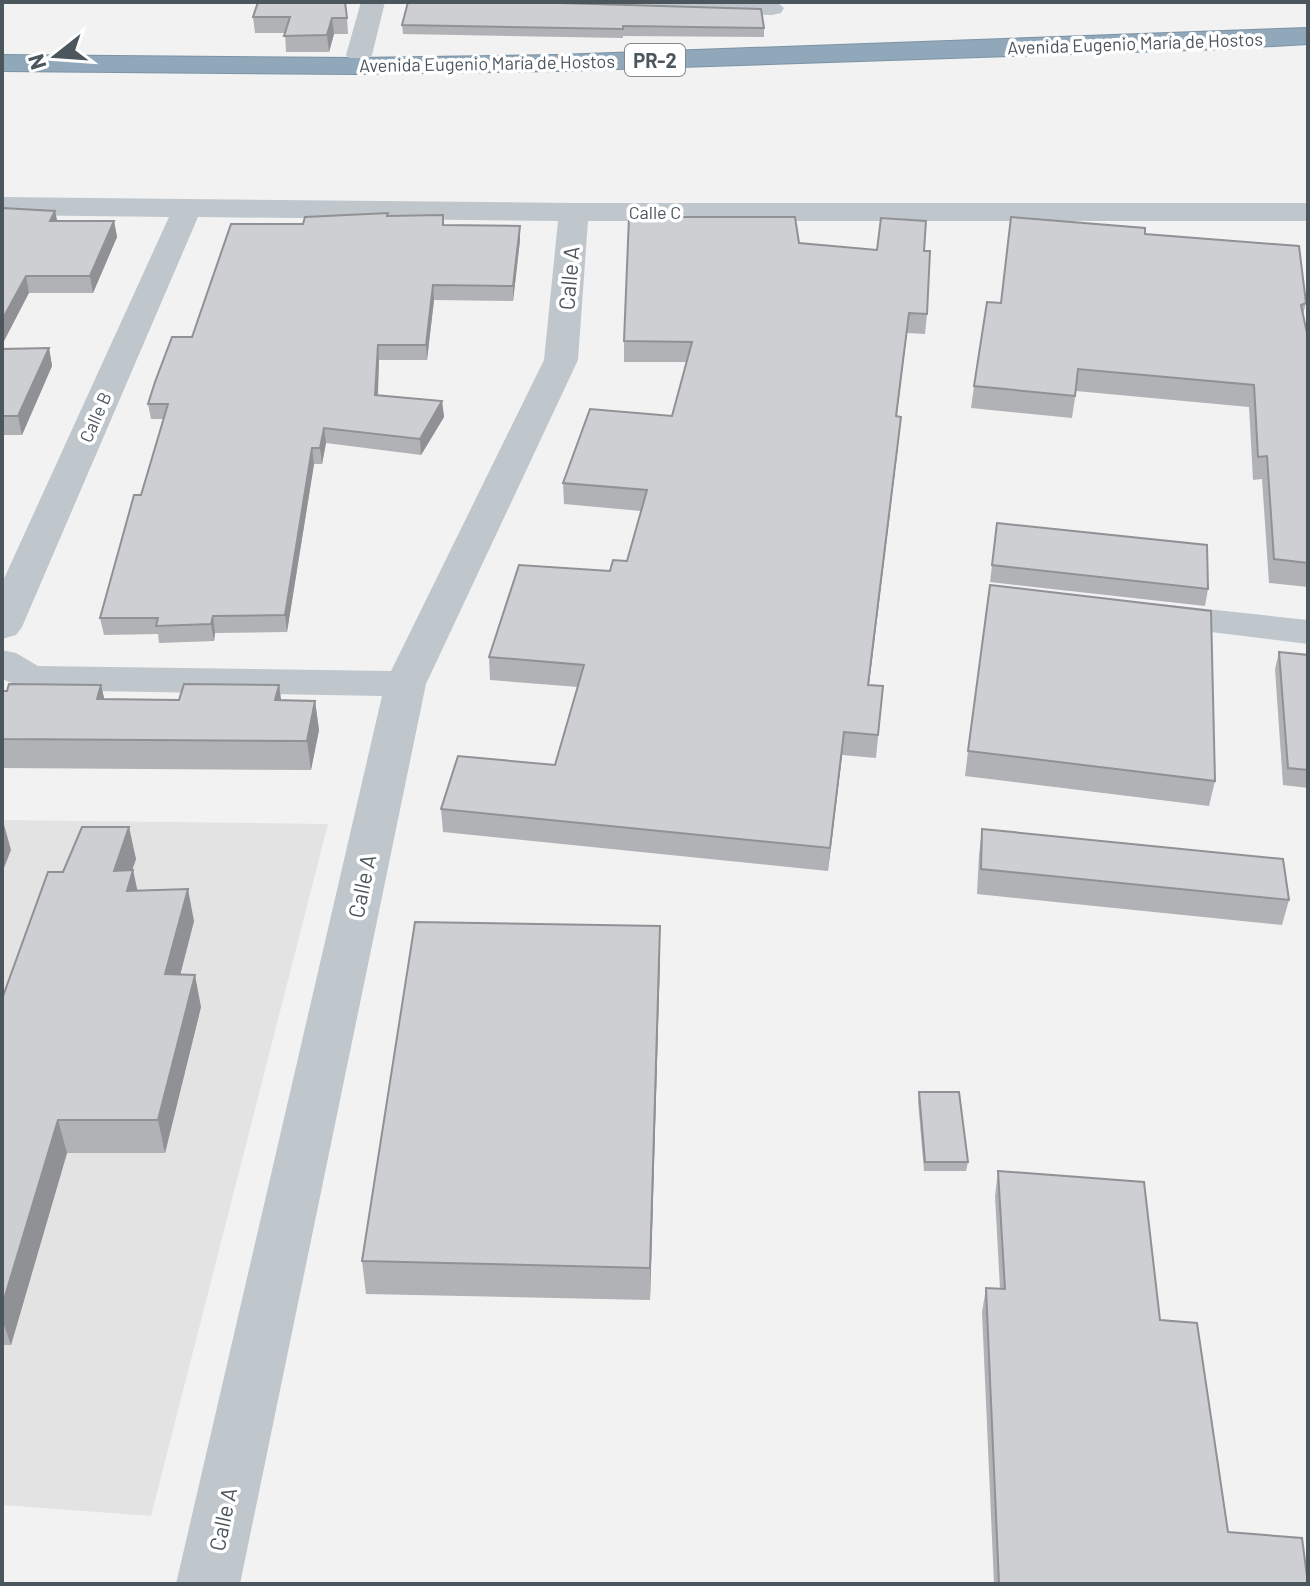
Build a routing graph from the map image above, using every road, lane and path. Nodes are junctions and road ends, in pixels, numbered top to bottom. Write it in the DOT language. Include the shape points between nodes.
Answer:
graph roads {
  1 [pos="373,2"];
  2 [pos="532,2"];
  3 [pos="600,3"];
  4 [pos="772,8"];
  5 [pos="1308,36"];
  6 [pos="906,52"];
  7 [pos="359,55"];
  8 [pos="1308,60"];
  9 [pos="2,63"];
  10 [pos="51,63"];
  11 [pos="2,86"];
  12 [pos="2,206"];
  13 [pos="188,207"];
  14 [pos="574,212"];
  15 [pos="1308,212"];
  16 [pos="1117,611"];
  17 [pos="2,627"];
  18 [pos="1308,632"];
  19 [pos="2,662"];
  20 [pos="405,684"];
  21 [pos="208,1584"];
  1 -- 7 [label="street"];
  2 -- 3 [label="street"];
  3 -- 4 [label="street"];
  5 -- 6 [label="highway, Avenida Eugenio María de Hostos / PR-2"];
  6 -- 7 [label="highway" via="770,47"];
  6 -- 10 [label="highway, Avenida Eugenio María de Hostos / PR-2" via="387,65"];
  7 -- 10 [label="highway"];
  8 -- 11 [label="highway, Avenida Eugenio María de Hostos / PR-2" via="755,80"];
  9 -- 10 [label="highway, Avenida Eugenio María de Hostos / PR-2"];
  12 -- 13 [label="street, Calle C"];
  13 -- 14 [label="street, Calle C"];
  13 -- 17 [label="street, Calle B"];
  14 -- 15 [label="street, Calle C"];
  14 -- 20 [label="street, Calle A" via="561,360"];
  16 -- 18 [label="street"];
  19 -- 20 [label="street" via="29,678"];
  20 -- 21 [label="street, Calle A"];
}
